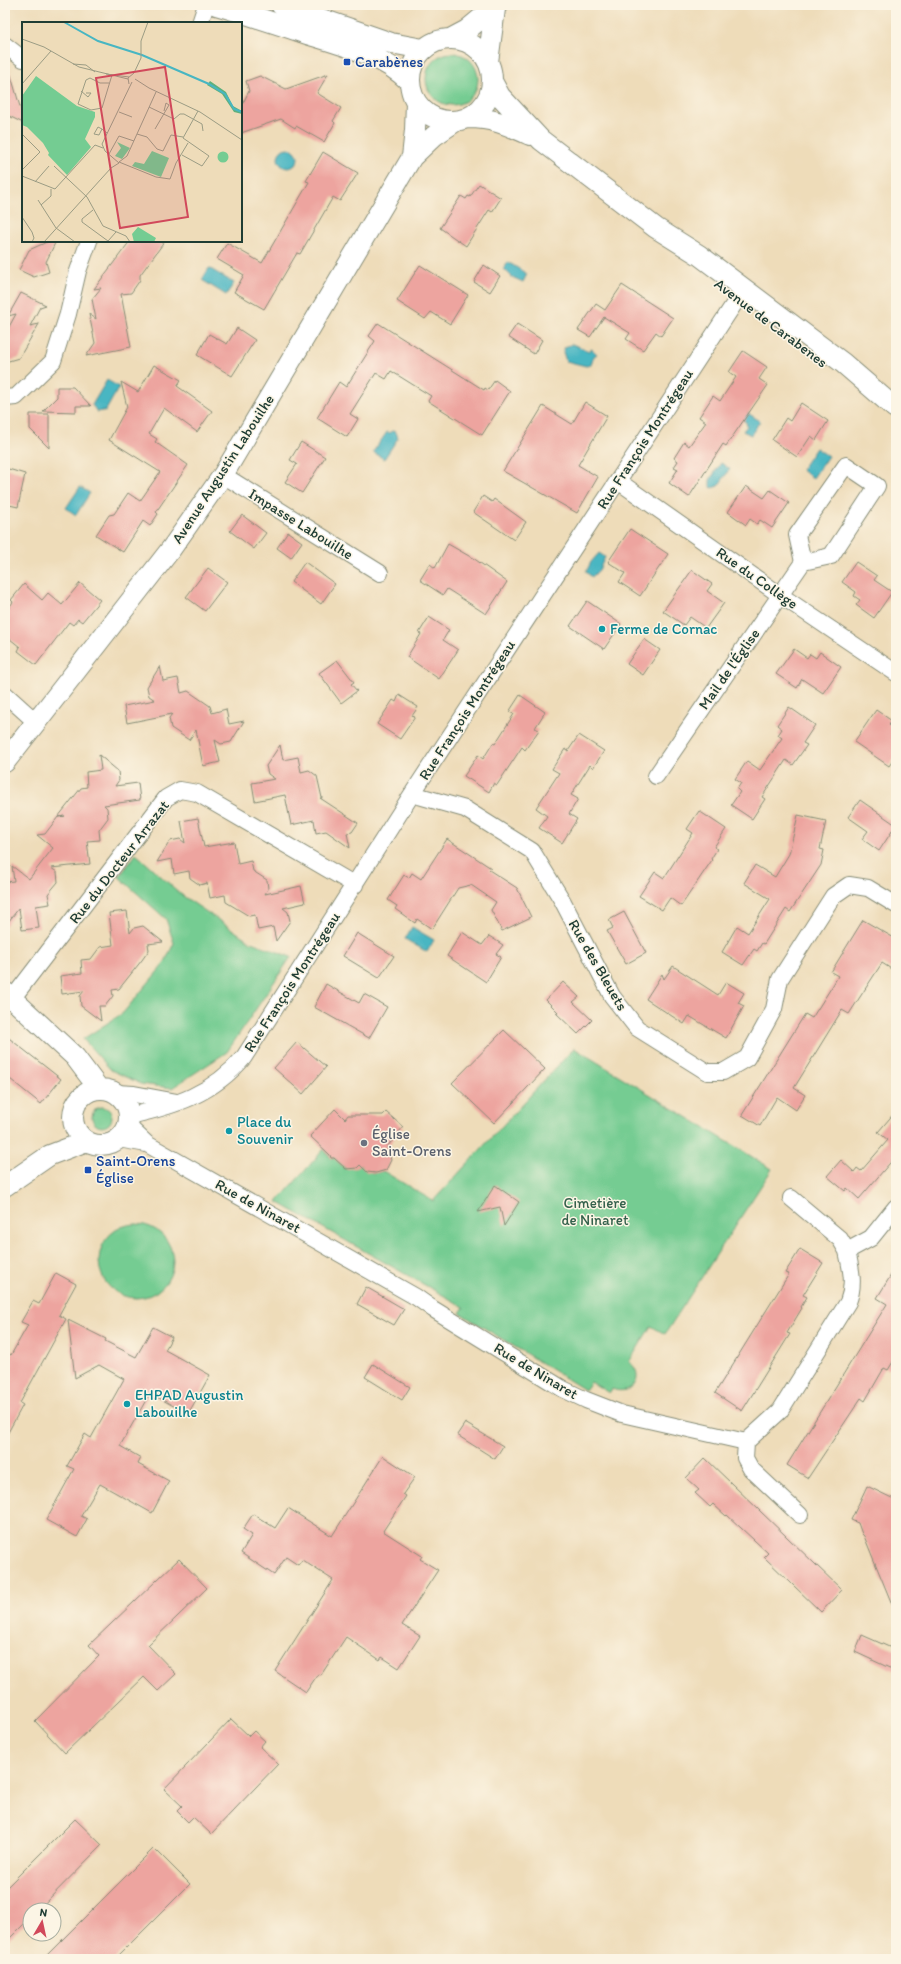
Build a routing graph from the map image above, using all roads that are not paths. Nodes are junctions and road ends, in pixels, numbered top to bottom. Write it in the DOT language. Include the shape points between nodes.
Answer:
graph roads {
  1 [pos="206,5"];
  2 [pos="216,5"];
  3 [pos="281,5"];
  4 [pos="496,7"];
  5 [pos="241,18"];
  6 [pos="200,22"];
  7 [pos="450,39"];
  8 [pos="5,45"];
  9 [pos="423,49"];
  10 [pos="22,58"];
  11 [pos="488,62"];
  12 [pos="409,82"];
  13 [pos="493,83"];
  14 [pos="416,103"];
  15 [pos="462,120"];
  16 [pos="542,140"];
  17 [pos="412,157"];
  18 [pos="656,228"];
  19 [pos="88,242"];
  20 [pos="738,298"];
  21 [pos="5,398"];
  22 [pos="895,409"];
  23 [pos="223,475"];
  24 [pos="618,481"];
  25 [pos="803,562"];
  26 [pos="380,573"];
  27 [pos="780,595"];
  28 [pos="896,673"];
  29 [pos="5,694"];
  30 [pos="36,722"];
  31 [pos="5,762"];
  32 [pos="656,776"];
  33 [pos="412,794"];
  34 [pos="355,885"];
  35 [pos="896,905"];
  36 [pos="9,996"];
  37 [pos="81,1064"];
  38 [pos="107,1091"];
  39 [pos="81,1097"];
  40 [pos="179,1102"];
  41 [pos="73,1116"];
  42 [pos="125,1127"];
  43 [pos="87,1141"];
  44 [pos="50,1155"];
  45 [pos="5,1186"];
  46 [pos="791,1198"];
  47 [pos="896,1207"];
  48 [pos="846,1251"];
  49 [pos="746,1442"];
  50 [pos="800,1515"];
  1 -- 6 [label="street"];
  2 -- 5 [label="street"];
  3 -- 9 [label="street" via="391,43"];
  4 -- 7 [label="street" via="468,30"];
  4 -- 11 [label="street"];
  5 -- 12 [label="street" via="354,49 401,73"];
  7 -- 9 [label="street" via="436,42"];
  7 -- 11 [label="street" via="465,41 478,50"];
  8 -- 10 [label="street"];
  9 -- 12 [label="street" via="413,64"];
  11 -- 13 [label="street"];
  12 -- 14 [label="street"];
  13 -- 15 [label="street" via="485,104"];
  13 -- 16 [label="street, Avenue de Carabenes" via="500,96"];
  14 -- 15 [label="street" via="427,114 441,120"];
  14 -- 17 [label="street, Avenue Augustin Labouilhe"];
  15 -- 16 [label="street, Avenue de Carabenes" via="486,118 502,122"];
  15 -- 17 [label="street, Avenue Augustin Labouilhe" via="434,136"];
  16 -- 18 [label="street, Avenue de Carabenes"];
  17 -- 23 [label="street, Avenue Augustin Labouilhe"];
  18 -- 20 [label="street, Avenue de Carabenes" via="694,265"];
  18 -- 22 [label="street, Avenue de Carabenes" via="699,255 837,358"];
  19 -- 21 [label="street" via="53,361 16,397"];
  20 -- 22 [label="street, Avenue de Carabenes" via="836,372"];
  20 -- 24 [label="street, Rue François Montrégeau"];
  23 -- 26 [label="street, Impasse Labouilhe"];
  23 -- 30 [label="street, Avenue Augustin Labouilhe" via="171,549"];
  24 -- 27 [label="street, Rue du Collège"];
  24 -- 33 [label="street, Rue François Montrégeau"];
  25 -- 25 [label="street" via="831,556 877,486 846,465 796,535"];
  25 -- 27 [label="street, Mail de l'Église"];
  27 -- 28 [label="street, Rue du Collège"];
  27 -- 32 [label="street, Mail de l'Église"];
  29 -- 30 [label="street"];
  30 -- 31 [label="street, Avenue Augustin Labouilhe"];
  33 -- 34 [label="street, Rue François Montrégeau"];
  33 -- 35 [label="street, Rue des Bleuets" via="465,809 532,851 562,900 612,996 637,1028 707,1072 724,1072 747,1058 774,1009 780,979 832,896 849,885 868,888"];
  34 -- 36 [label="street, Rue du Docteur Arrazat" via="197,793 180,790 166,798"];
  34 -- 40 [label="street, Rue François Montrégeau" via="244,1057 215,1085"];
  36 -- 37 [label="street"];
  37 -- 38 [label="street"];
  37 -- 39 [label="street"];
  38 -- 39 [label="street" via="89,1092"];
  38 -- 40 [label="street"];
  38 -- 42 [label="street" via="127,1107"];
  39 -- 41 [label="street" via="75,1106"];
  40 -- 42 [label="street, Rue François Montrégeau" via="155,1110"];
  41 -- 43 [label="street" via="74,1126"];
  41 -- 44 [label="street"];
  42 -- 43 [label="street" via="104,1144"];
  42 -- 49 [label="street, Rue de Ninaret" via="147,1144 416,1297 563,1389 622,1414"];
  43 -- 44 [label="street"];
  44 -- 45 [label="street"];
  46 -- 48 [label="street" via="840,1239"];
  47 -- 48 [label="street" via="871,1238"];
  48 -- 49 [label="street" via="853,1277 848,1302 780,1411"];
  49 -- 50 [label="street" via="745,1458 751,1469"];
}
